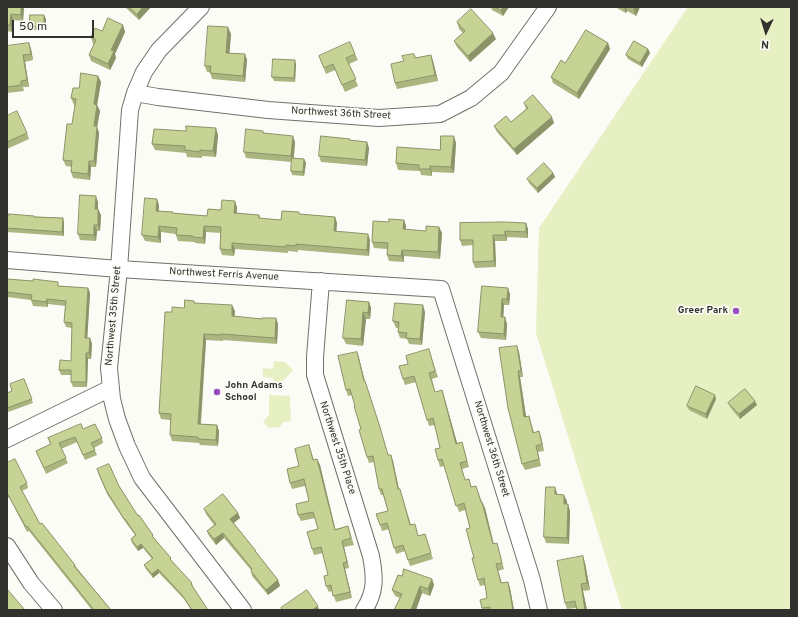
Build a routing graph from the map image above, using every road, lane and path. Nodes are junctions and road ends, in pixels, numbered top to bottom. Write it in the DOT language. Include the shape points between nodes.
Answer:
graph roads {
  1 [pos="201,7"];
  2 [pos="548,7"];
  3 [pos="136,93"];
  4 [pos="7,260"];
  5 [pos="119,269"];
  6 [pos="321,281"];
  7 [pos="441,289"];
  8 [pos="111,388"];
  9 [pos="7,439"];
  10 [pos="7,546"];
  11 [pos="54,610"];
  12 [pos="243,610"];
  13 [pos="364,610"];
  14 [pos="539,610"];
  1 -- 3 [label="street, Northwest 35th Street" via="159,50 144,72"];
  2 -- 3 [label="street, Northwest 36th Street" via="501,73 471,98 440,114 379,118 268,110"];
  3 -- 5 [label="street, Northwest 35th Street" via="130,110"];
  4 -- 5 [label="street, Northwest Ferris Avenue"];
  5 -- 6 [label="street, Northwest Ferris Avenue"];
  5 -- 8 [label="street, Northwest 35th Street" via="109,368"];
  6 -- 7 [label="street, Northwest Ferris Avenue"];
  6 -- 13 [label="street, Northwest 35th Place" via="315,375 374,570 372,595"];
  7 -- 14 [label="street, Northwest 36th Street" via="532,580"];
  8 -- 9 [label="street"];
  8 -- 12 [label="street, Northwest 35th Street" via="117,419 142,478"];
  10 -- 11 [label="street" via="31,583"];
}
